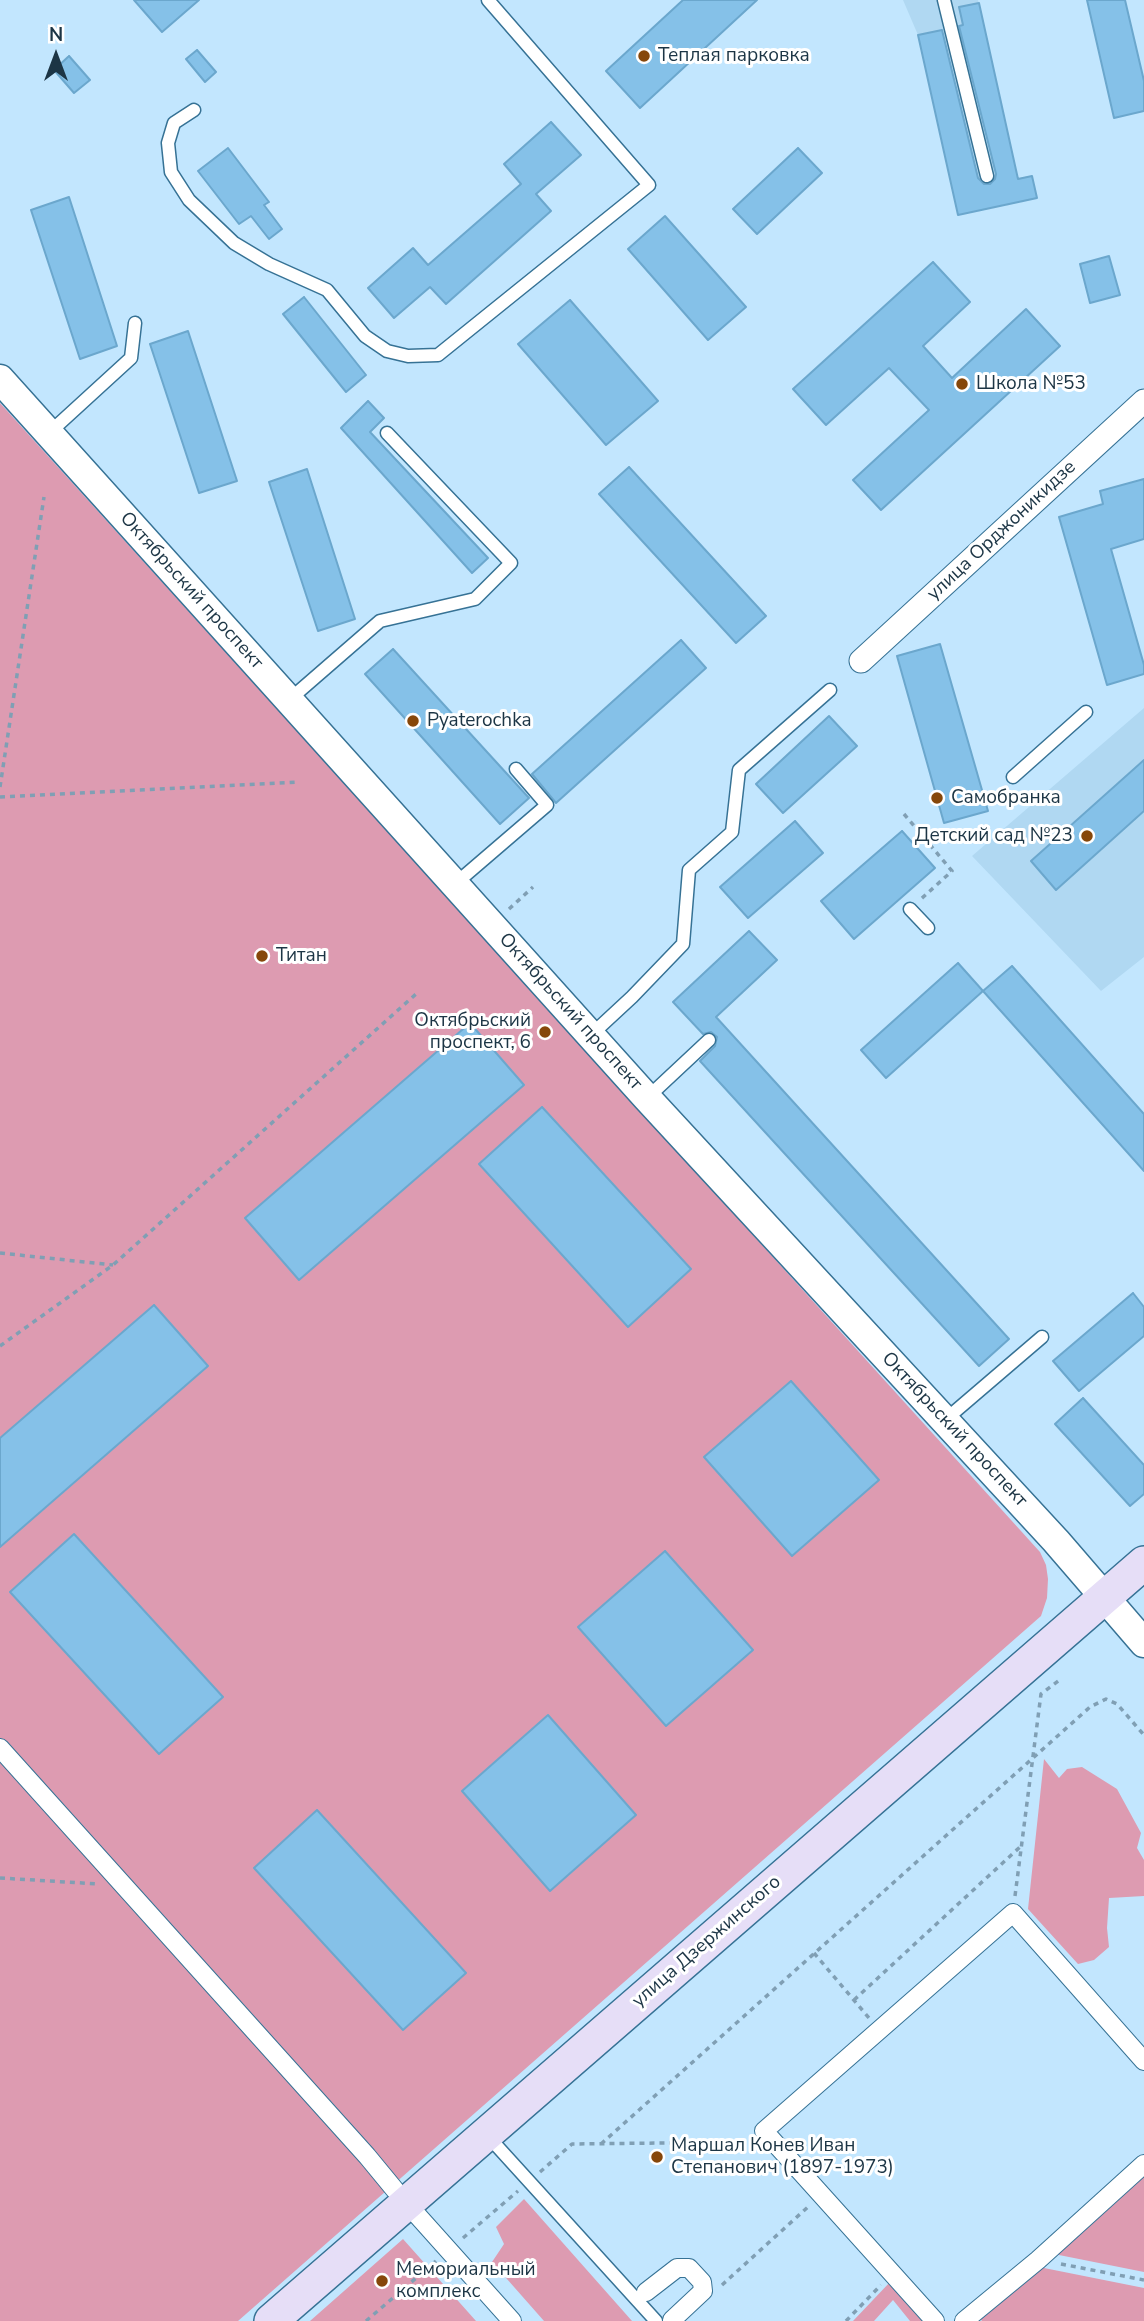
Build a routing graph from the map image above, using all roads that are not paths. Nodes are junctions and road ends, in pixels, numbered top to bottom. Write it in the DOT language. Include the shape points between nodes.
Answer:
graph roads {
  1 [pos="488,0"];
  2 [pos="944,0"];
  3 [pos="500,6"];
  4 [pos="194,110"];
  5 [pos="987,176"];
  6 [pos="135,323"];
  7 [pos="0,379"];
  8 [pos="1144,401"];
  9 [pos="49,433"];
  10 [pos="387,433"];
  11 [pos="860,662"];
  12 [pos="830,690"];
  13 [pos="289,700"];
  14 [pos="1086,712"];
  15 [pos="516,769"];
  16 [pos="1013,777"];
  17 [pos="455,884"];
  18 [pos="910,909"];
  19 [pos="928,928"];
  20 [pos="591,1035"];
  21 [pos="709,1040"];
  22 [pos="647,1098"];
  23 [pos="1042,1337"];
  24 [pos="945,1420"];
  25 [pos="1144,1563"];
  26 [pos="1105,1597"];
  27 [pos="1144,1643"];
  28 [pos="0,1748"];
  29 [pos="1144,2061"];
  30 [pos="486,2134"];
  31 [pos="1144,2164"];
  32 [pos="395,2190"];
  33 [pos="418,2216"];
  34 [pos="646,2292"];
  35 [pos="664,2320"];
  36 [pos="271,2321"];
  37 [pos="512,2321"];
  38 [pos="935,2321"];
  39 [pos="964,2321"];
  1 -- 3 [label="lane"];
  2 -- 5 [label="lane"];
  3 -- 4 [label="lane" via="649,185 438,355 387,351 365,336 327,290 234,243 189,200 171,173 168,143 174,123"];
  6 -- 9 [label="lane" via="131,358"];
  7 -- 9 [label="street, Октябрьский проспект"];
  8 -- 11 [label="street, улица Орджоникидзе"];
  9 -- 13 [label="street, Октябрьский проспект"];
  10 -- 13 [label="lane" via="511,563 475,598 380,621"];
  12 -- 20 [label="lane" via="739,770 732,832 689,870 683,944"];
  13 -- 17 [label="street, Октябрьский проспект"];
  14 -- 16 [label="lane"];
  15 -- 17 [label="lane" via="547,805"];
  17 -- 20 [label="street, Октябрьский проспект"];
  18 -- 19 [label="lane"];
  20 -- 22 [label="street, Октябрьский проспект"];
  21 -- 22 [label="lane"];
  22 -- 24 [label="street, Октябрьский проспект"];
  23 -- 24 [label="lane"];
  24 -- 26 [label="street, Октябрьский проспект"];
  25 -- 26 [label="main road, улица Дзержинского"];
  26 -- 27 [label="street, Октябрьский проспект"];
  26 -- 30 [label="main road, улица Дзержинского"];
  28 -- 32 [label="street"];
  29 -- 38 [label="street" via="1013,1913 764,2132"];
  30 -- 35 [label="lane"];
  30 -- 36 [label="main road, улица Дзержинского"];
  31 -- 39 [label="street"];
  33 -- 37 [label="street"];
  34 -- 35 [label="street" via="677,2268 689,2268 702,2282 703,2291"];
}
